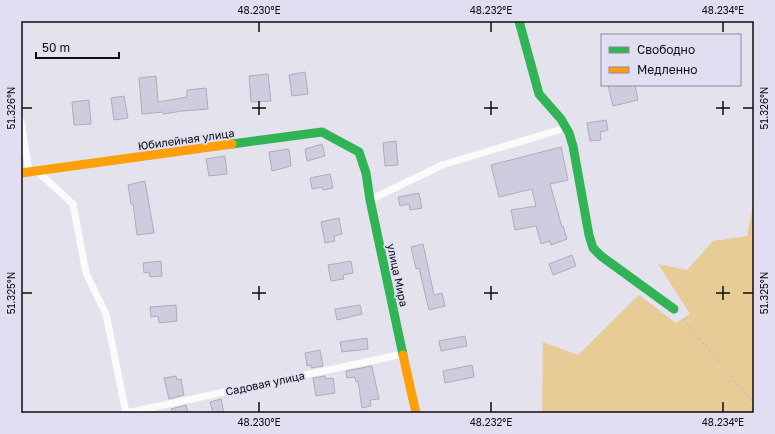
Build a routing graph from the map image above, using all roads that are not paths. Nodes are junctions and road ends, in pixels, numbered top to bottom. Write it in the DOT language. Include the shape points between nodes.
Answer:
graph roads {
  1 [pos="519,21"];
  2 [pos="21,121"];
  3 [pos="560,130"];
  4 [pos="351,148"];
  5 [pos="29,172"];
  6 [pos="370,200"];
  7 [pos="674,309"];
  8 [pos="403,354"];
  9 [pos="416,413"];
  1 -- 7 [label="street" via="539,94 561,119 573,146 593,248"];
  2 -- 5 [label="lane"];
  3 -- 6 [label="lane" via="442,165"];
  4 -- 5 [label="street, Юбилейная улица" via="322,132"];
  4 -- 6 [label="street, улица Мира" via="359,152 366,173"];
  5 -- 8 [label="lane, Садовая улица" via="73,204 86,273 106,314 126,413"];
  6 -- 8 [label="street, улица Мира"];
  8 -- 9 [label="street, улица Мира"];
}
